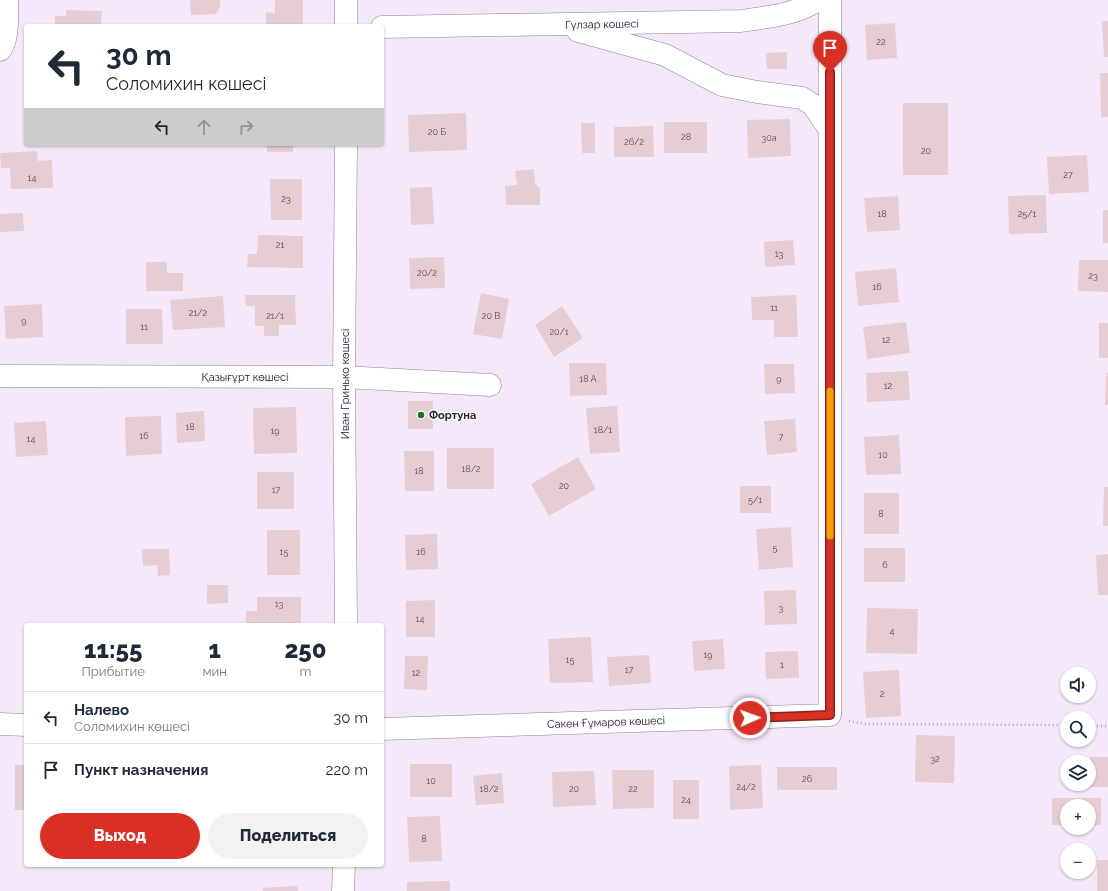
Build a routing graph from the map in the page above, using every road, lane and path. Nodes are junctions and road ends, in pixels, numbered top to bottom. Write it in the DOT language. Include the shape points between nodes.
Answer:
graph roads {
  1 [pos="7,0"];
  2 [pos="346,0"];
  3 [pos="818,0"];
  4 [pos="830,0"];
  5 [pos="346,24"];
  6 [pos="556,24"];
  7 [pos="384,27"];
  8 [pos="0,50"];
  9 [pos="830,130"];
  10 [pos="346,146"];
  11 [pos="0,376"];
  12 [pos="344,377"];
  13 [pos="490,385"];
  14 [pos="346,623"];
  15 [pos="830,715"];
  16 [pos="0,724"];
  17 [pos="24,725"];
  18 [pos="1060,725"];
  19 [pos="1096,726"];
  20 [pos="1108,726"];
  21 [pos="384,729"];
  22 [pos="344,867"];
  23 [pos="343,891"];
  1 -- 8 [label="street" via="6,33"];
  2 -- 5 [label="street"];
  3 -- 6 [label="street, Гүлзар көшесі" via="805,8 777,16 741,21"];
  4 -- 9 [label="street"];
  6 -- 7 [label="street, Гүлзар көшесі"];
  6 -- 9 [label="street" via="665,55 722,85 802,98 813,105"];
  9 -- 15 [label="street"];
  10 -- 12 [label="street, Иван Гринько көшесі"];
  11 -- 12 [label="street, Қазығұрт көшесі"];
  12 -- 13 [label="street, Қазығұрт көшесі"];
  12 -- 14 [label="street, Иван Гринько көшесі"];
  15 -- 18 [label="path" via="866,724"];
  15 -- 21 [label="street, Сакен Ғұмаров көшесі"];
  16 -- 17 [label="street"];
  19 -- 20 [label="path"];
  22 -- 23 [label="street"];
}
